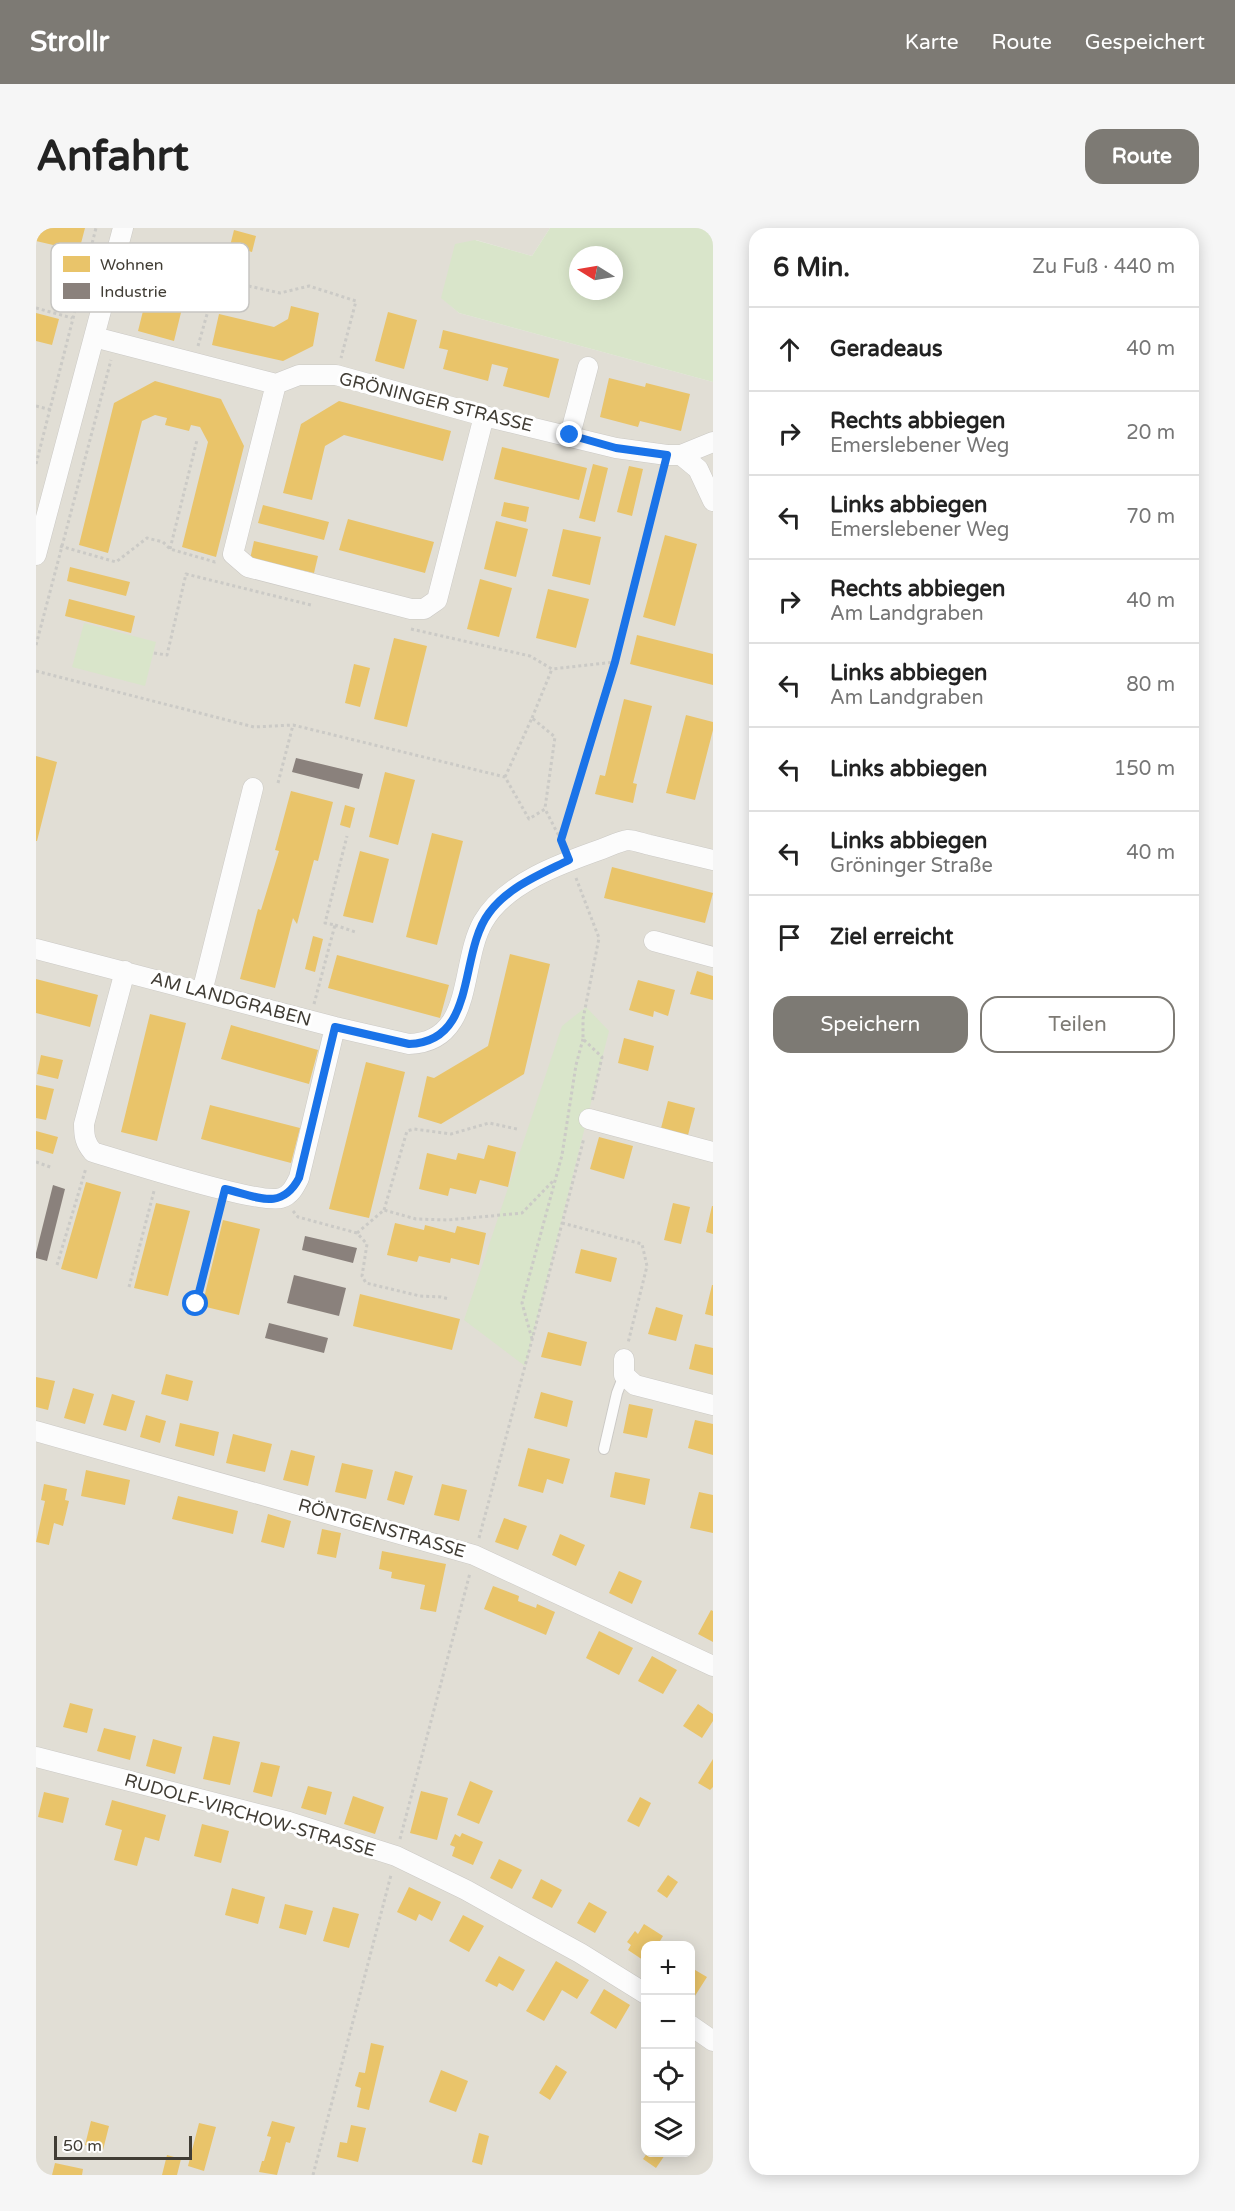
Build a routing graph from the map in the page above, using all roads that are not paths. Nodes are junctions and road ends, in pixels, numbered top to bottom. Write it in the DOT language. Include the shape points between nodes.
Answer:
graph roads {
  1 [pos="123,228"];
  2 [pos="119,243"];
  3 [pos="101,312"];
  4 [pos="94,337"];
  5 [pos="588,367"];
  6 [pos="276,384"];
  7 [pos="484,416"];
  8 [pos="570,435"];
  9 [pos="713,442"];
  10 [pos="674,455"];
  11 [pos="713,501"];
  12 [pos="38,548"];
  13 [pos="253,788"];
  14 [pos="713,860"];
  15 [pos="654,941"];
  16 [pos="36,949"];
  17 [pos="713,957"];
  18 [pos="126,971"];
  19 [pos="202,992"];
  20 [pos="335,1027"];
  21 [pos="589,1119"];
  22 [pos="713,1152"];
  23 [pos="624,1367"];
  24 [pos="713,1405"];
  25 [pos="36,1431"];
  26 [pos="604,1449"];
  27 [pos="713,1666"];
  28 [pos="36,1757"];
  29 [pos="641,1991"];
  30 [pos="695,2028"];
  31 [pos="713,2041"];
  1 -- 2 [label="street"];
  3 -- 4 [label="street"];
  4 -- 6 [label="street"];
  4 -- 12 [label="street"];
  5 -- 8 [label="street"];
  6 -- 7 [label="street, GRÖNINGER STRASSE" via="299,375 336,375"];
  6 -- 7 [label="street" via="233,554 248,567 411,609 424,609 437,600"];
  7 -- 8 [label="street, GRÖNINGER STRASSE"];
  8 -- 10 [label="street, GRÖNINGER STRASSE" via="616,448"];
  9 -- 10 [label="street, GRÖNINGER STRASSE"];
  10 -- 11 [label="street" via="698,469"];
  13 -- 19 [label="street"];
  14 -- 20 [label="street, AM LANDGRABEN" via="628,840 569,860 528,880 489,912 476,939 459,1008 453,1023 443,1033 421,1044 409,1044"];
  15 -- 17 [label="street"];
  16 -- 18 [label="street, AM LANDGRABEN"];
  18 -- 19 [label="street, AM LANDGRABEN"];
  18 -- 20 [label="street" via="84,1136 93,1152 159,1172 271,1200 283,1198 293,1190"];
  19 -- 20 [label="street, AM LANDGRABEN"];
  21 -- 22 [label="street"];
  23 -- 24 [label="street" via="635,1384"];
  23 -- 26 [label="lane"];
  25 -- 27 [label="street, RÖNTGENSTRASSE" via="474,1555"];
  28 -- 29 [label="street, RUDOLF-VIRCHOW-STRASSE" via="289,1822 396,1856 580,1953"];
  30 -- 31 [label="street"];
}
